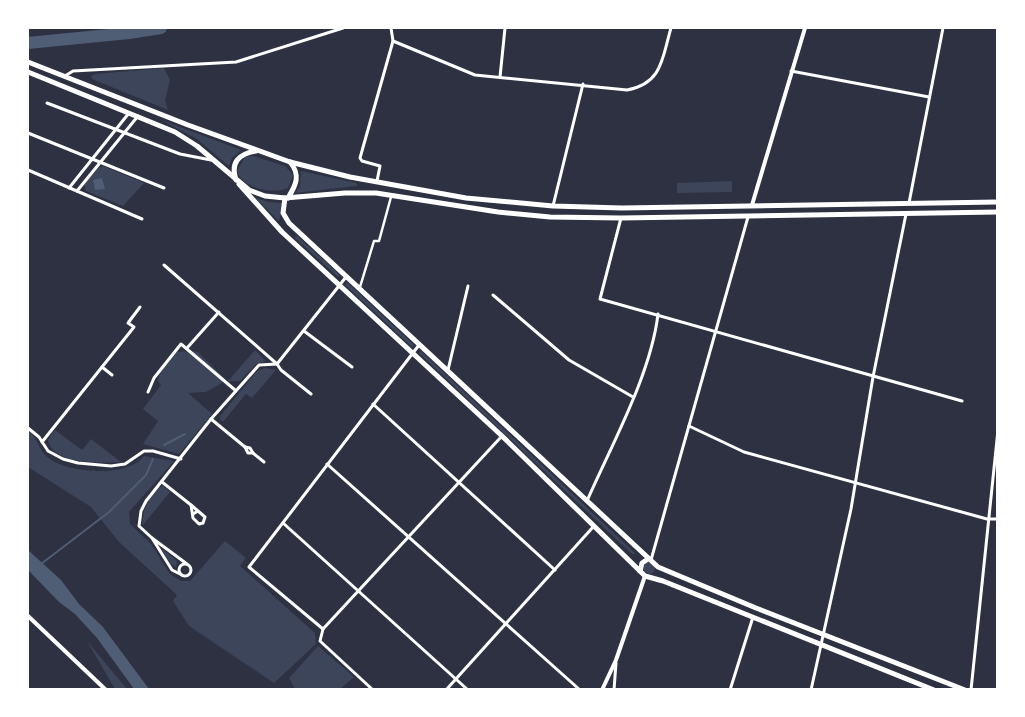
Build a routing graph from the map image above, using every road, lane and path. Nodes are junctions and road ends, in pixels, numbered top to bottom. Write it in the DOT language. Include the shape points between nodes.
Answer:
graph roads {
  1 [pos="343,28"];
  2 [pos="391,28"];
  3 [pos="505,28"];
  4 [pos="671,28"];
  5 [pos="805,28"];
  6 [pos="943,28"];
  7 [pos="393,41"];
  8 [pos="28,62"];
  9 [pos="28,72"];
  10 [pos="791,72"];
  11 [pos="64,76"];
  12 [pos="500,77"];
  13 [pos="583,84"];
  14 [pos="930,97"];
  15 [pos="47,103"];
  16 [pos="129,112"];
  17 [pos="139,116"];
  18 [pos="115,129"];
  19 [pos="28,133"];
  20 [pos="125,133"];
  21 [pos="257,151"];
  22 [pos="92,159"];
  23 [pos="212,160"];
  24 [pos="290,162"];
  25 [pos="100,163"];
  26 [pos="28,170"];
  27 [pos="238,182"];
  28 [pos="377,182"];
  29 [pos="69,188"];
  30 [pos="164,188"];
  31 [pos="77,191"];
  32 [pos="391,195"];
  33 [pos="286,198"];
  34 [pos="998,202"];
  35 [pos="909,203"];
  36 [pos="752,205"];
  37 [pos="553,206"];
  38 [pos="998,212"];
  39 [pos="906,214"];
  40 [pos="748,217"];
  41 [pos="621,218"];
  42 [pos="142,219"];
  43 [pos="289,224"];
  44 [pos="282,232"];
  45 [pos="164,265"];
  46 [pos="346,277"];
  47 [pos="339,284"];
  48 [pos="468,286"];
  49 [pos="359,289"];
  50 [pos="494,295"];
  51 [pos="140,307"];
  52 [pos="219,312"];
  53 [pos="658,314"];
  54 [pos="717,330"];
  55 [pos="304,331"];
  56 [pos="420,344"];
  57 [pos="187,348"];
  58 [pos="412,352"];
  59 [pos="277,364"];
  60 [pos="352,367"];
  61 [pos="102,368"];
  62 [pos="448,370"];
  63 [pos="112,375"];
  64 [pos="874,376"];
  65 [pos="235,390"];
  66 [pos="148,392"];
  67 [pos="311,394"];
  68 [pos="633,397"];
  69 [pos="962,401"];
  70 [pos="373,404"];
  71 [pos="211,419"];
  72 [pos="688,426"];
  73 [pos="28,428"];
  74 [pos="998,430"];
  75 [pos="502,436"];
  76 [pos="42,442"];
  77 [pos="181,458"];
  78 [pos="264,462"];
  79 [pos="327,464"];
  80 [pos="162,482"];
  81 [pos="459,484"];
  82 [pos="856,484"];
  83 [pos="587,501"];
  84 [pos="191,505"];
  85 [pos="198,511"];
  86 [pos="193,514"];
  87 [pos="987,519"];
  88 [pos="998,519"];
  89 [pos="283,523"];
  90 [pos="594,526"];
  91 [pos="410,536"];
  92 [pos="152,538"];
  93 [pos="650,560"];
  94 [pos="187,564"];
  95 [pos="658,566"];
  96 [pos="554,570"];
  97 [pos="640,571"];
  98 [pos="182,575"];
  99 [pos="644,576"];
  100 [pos="652,577"];
  101 [pos="359,592"];
  102 [pos="28,616"];
  103 [pos="753,617"];
  104 [pos="506,624"];
  105 [pos="323,629"];
  106 [pos="824,634"];
  107 [pos="821,644"];
  108 [pos="616,660"];
  109 [pos="456,678"];
  110 [pos="106,690"];
  111 [pos="373,690"];
  112 [pos="446,690"];
  113 [pos="468,690"];
  114 [pos="580,690"];
  115 [pos="602,690"];
  116 [pos="614,690"];
  117 [pos="730,690"];
  118 [pos="811,690"];
  119 [pos="934,690"];
  120 [pos="965,690"];
  121 [pos="971,690"];
  1 -- 11 [label="street" via="236,62 73,71"];
  2 -- 7 [label="street"];
  3 -- 12 [label="street"];
  4 -- 13 [label="street" via="656,76 648,83 627,90"];
  5 -- 10 [label="street"];
  6 -- 14 [label="street"];
  7 -- 12 [label="street" via="475,76"];
  7 -- 28 [label="street" via="360,158 380,166"];
  8 -- 11 [label="main road"];
  9 -- 16 [label="main road"];
  10 -- 14 [label="street"];
  10 -- 36 [label="street"];
  11 -- 21 [label="main road"];
  12 -- 13 [label="street"];
  13 -- 37 [label="street"];
  14 -- 35 [label="street"];
  15 -- 18 [label="street"];
  16 -- 17 [label="main road"];
  16 -- 18 [label="street"];
  17 -- 20 [label="street"];
  17 -- 23 [label="main road" via="175,132"];
  18 -- 20 [label="street"];
  18 -- 22 [label="street"];
  19 -- 22 [label="street"];
  20 -- 23 [label="street" via="180,154"];
  20 -- 25 [label="street"];
  21 -- 24 [label="main road"];
  21 -- 27 [label="main road" via="246,153 235,161"];
  22 -- 25 [label="street"];
  22 -- 29 [label="street"];
  23 -- 27 [label="main road"];
  24 -- 28 [label="main road"];
  24 -- 33 [label="main road" via="297,175 295,187"];
  25 -- 30 [label="street"];
  25 -- 31 [label="street"];
  26 -- 29 [label="street"];
  27 -- 33 [label="main road" via="256,194"];
  27 -- 44 [label="main road"];
  28 -- 37 [label="main road" via="466,198"];
  29 -- 31 [label="street"];
  31 -- 42 [label="street"];
  32 -- 33 [label="main road" via="361,192"];
  32 -- 41 [label="main road" via="498,212"];
  32 -- 49 [label="street" via="379,241 374,240"];
  33 -- 43 [label="main road" via="283,213"];
  34 -- 35 [label="main road"];
  35 -- 36 [label="main road"];
  36 -- 37 [label="main road"];
  38 -- 39 [label="main road"];
  39 -- 40 [label="main road"];
  39 -- 64 [label="street"];
  40 -- 41 [label="main road"];
  40 -- 54 [label="street"];
  41 -- 53 [label="street" via="600,299"];
  43 -- 44 [label="main road"];
  43 -- 46 [label="main road"];
  44 -- 47 [label="main road"];
  45 -- 52 [label="street"];
  46 -- 47 [label="street"];
  46 -- 49 [label="main road"];
  47 -- 55 [label="street"];
  47 -- 58 [label="main road"];
  48 -- 62 [label="street"];
  49 -- 56 [label="main road"];
  50 -- 68 [label="street" via="569,360"];
  51 -- 61 [label="street" via="128,323 134,327"];
  52 -- 57 [label="street"];
  52 -- 59 [label="street"];
  53 -- 54 [label="street"];
  53 -- 68 [label="street" via="655,338"];
  54 -- 64 [label="street"];
  54 -- 72 [label="street"];
  55 -- 59 [label="street"];
  55 -- 60 [label="street"];
  56 -- 58 [label="street"];
  56 -- 62 [label="main road"];
  57 -- 65 [label="street"];
  57 -- 66 [label="street" via="181,344 154,378"];
  58 -- 70 [label="street"];
  58 -- 75 [label="main road"];
  59 -- 65 [label="street" via="259,366"];
  59 -- 67 [label="street" via="280,370"];
  61 -- 63 [label="street"];
  61 -- 76 [label="street"];
  62 -- 83 [label="main road"];
  64 -- 69 [label="street"];
  64 -- 82 [label="street"];
  65 -- 71 [label="street"];
  68 -- 83 [label="street"];
  70 -- 79 [label="street"];
  70 -- 81 [label="street"];
  71 -- 77 [label="street"];
  71 -- 78 [label="street"];
  72 -- 82 [label="street" via="744,452"];
  72 -- 93 [label="street"];
  73 -- 76 [label="street"];
  74 -- 87 [label="street"];
  75 -- 81 [label="street"];
  75 -- 90 [label="main road"];
  76 -- 77 [label="street" via="48,451 63,459 97,466 125,464 144,451"];
  77 -- 80 [label="street"];
  79 -- 89 [label="street"];
  79 -- 91 [label="street"];
  80 -- 84 [label="street"];
  80 -- 92 [label="street" via="146,501 138,526"];
  81 -- 91 [label="street"];
  81 -- 96 [label="street"];
  82 -- 87 [label="street"];
  82 -- 106 [label="street"];
  83 -- 93 [label="main road"];
  84 -- 85 [label="street"];
  84 -- 86 [label="street"];
  85 -- 86 [label="street"];
  85 -- 86 [label="street" via="205,517 203,523 199,524"];
  87 -- 88 [label="street"];
  87 -- 121 [label="street"];
  89 -- 101 [label="street"];
  89 -- 105 [label="street" via="249,567"];
  90 -- 96 [label="street"];
  90 -- 97 [label="main road"];
  91 -- 101 [label="street"];
  91 -- 104 [label="street"];
  92 -- 94 [label="street"];
  92 -- 98 [label="street" via="172,570"];
  93 -- 95 [label="main road"];
  93 -- 97 [label="main road" via="642,563"];
  94 -- 98 [label="street" via="180,566"];
  94 -- 98 [label="street" via="191,566 191,573"];
  95 -- 100 [label="main road"];
  95 -- 106 [label="main road"];
  96 -- 104 [label="street"];
  97 -- 99 [label="main road"];
  99 -- 100 [label="main road"];
  99 -- 108 [label="street"];
  100 -- 103 [label="main road"];
  101 -- 105 [label="street"];
  101 -- 109 [label="street"];
  102 -- 110 [label="street"];
  103 -- 107 [label="main road"];
  103 -- 117 [label="street"];
  104 -- 109 [label="street"];
  104 -- 114 [label="street"];
  105 -- 111 [label="street" via="320,641"];
  106 -- 107 [label="street"];
  106 -- 120 [label="main road"];
  107 -- 118 [label="street"];
  107 -- 119 [label="main road"];
  108 -- 115 [label="street"];
  108 -- 116 [label="street"];
  109 -- 112 [label="street"];
  109 -- 113 [label="street"];
}
